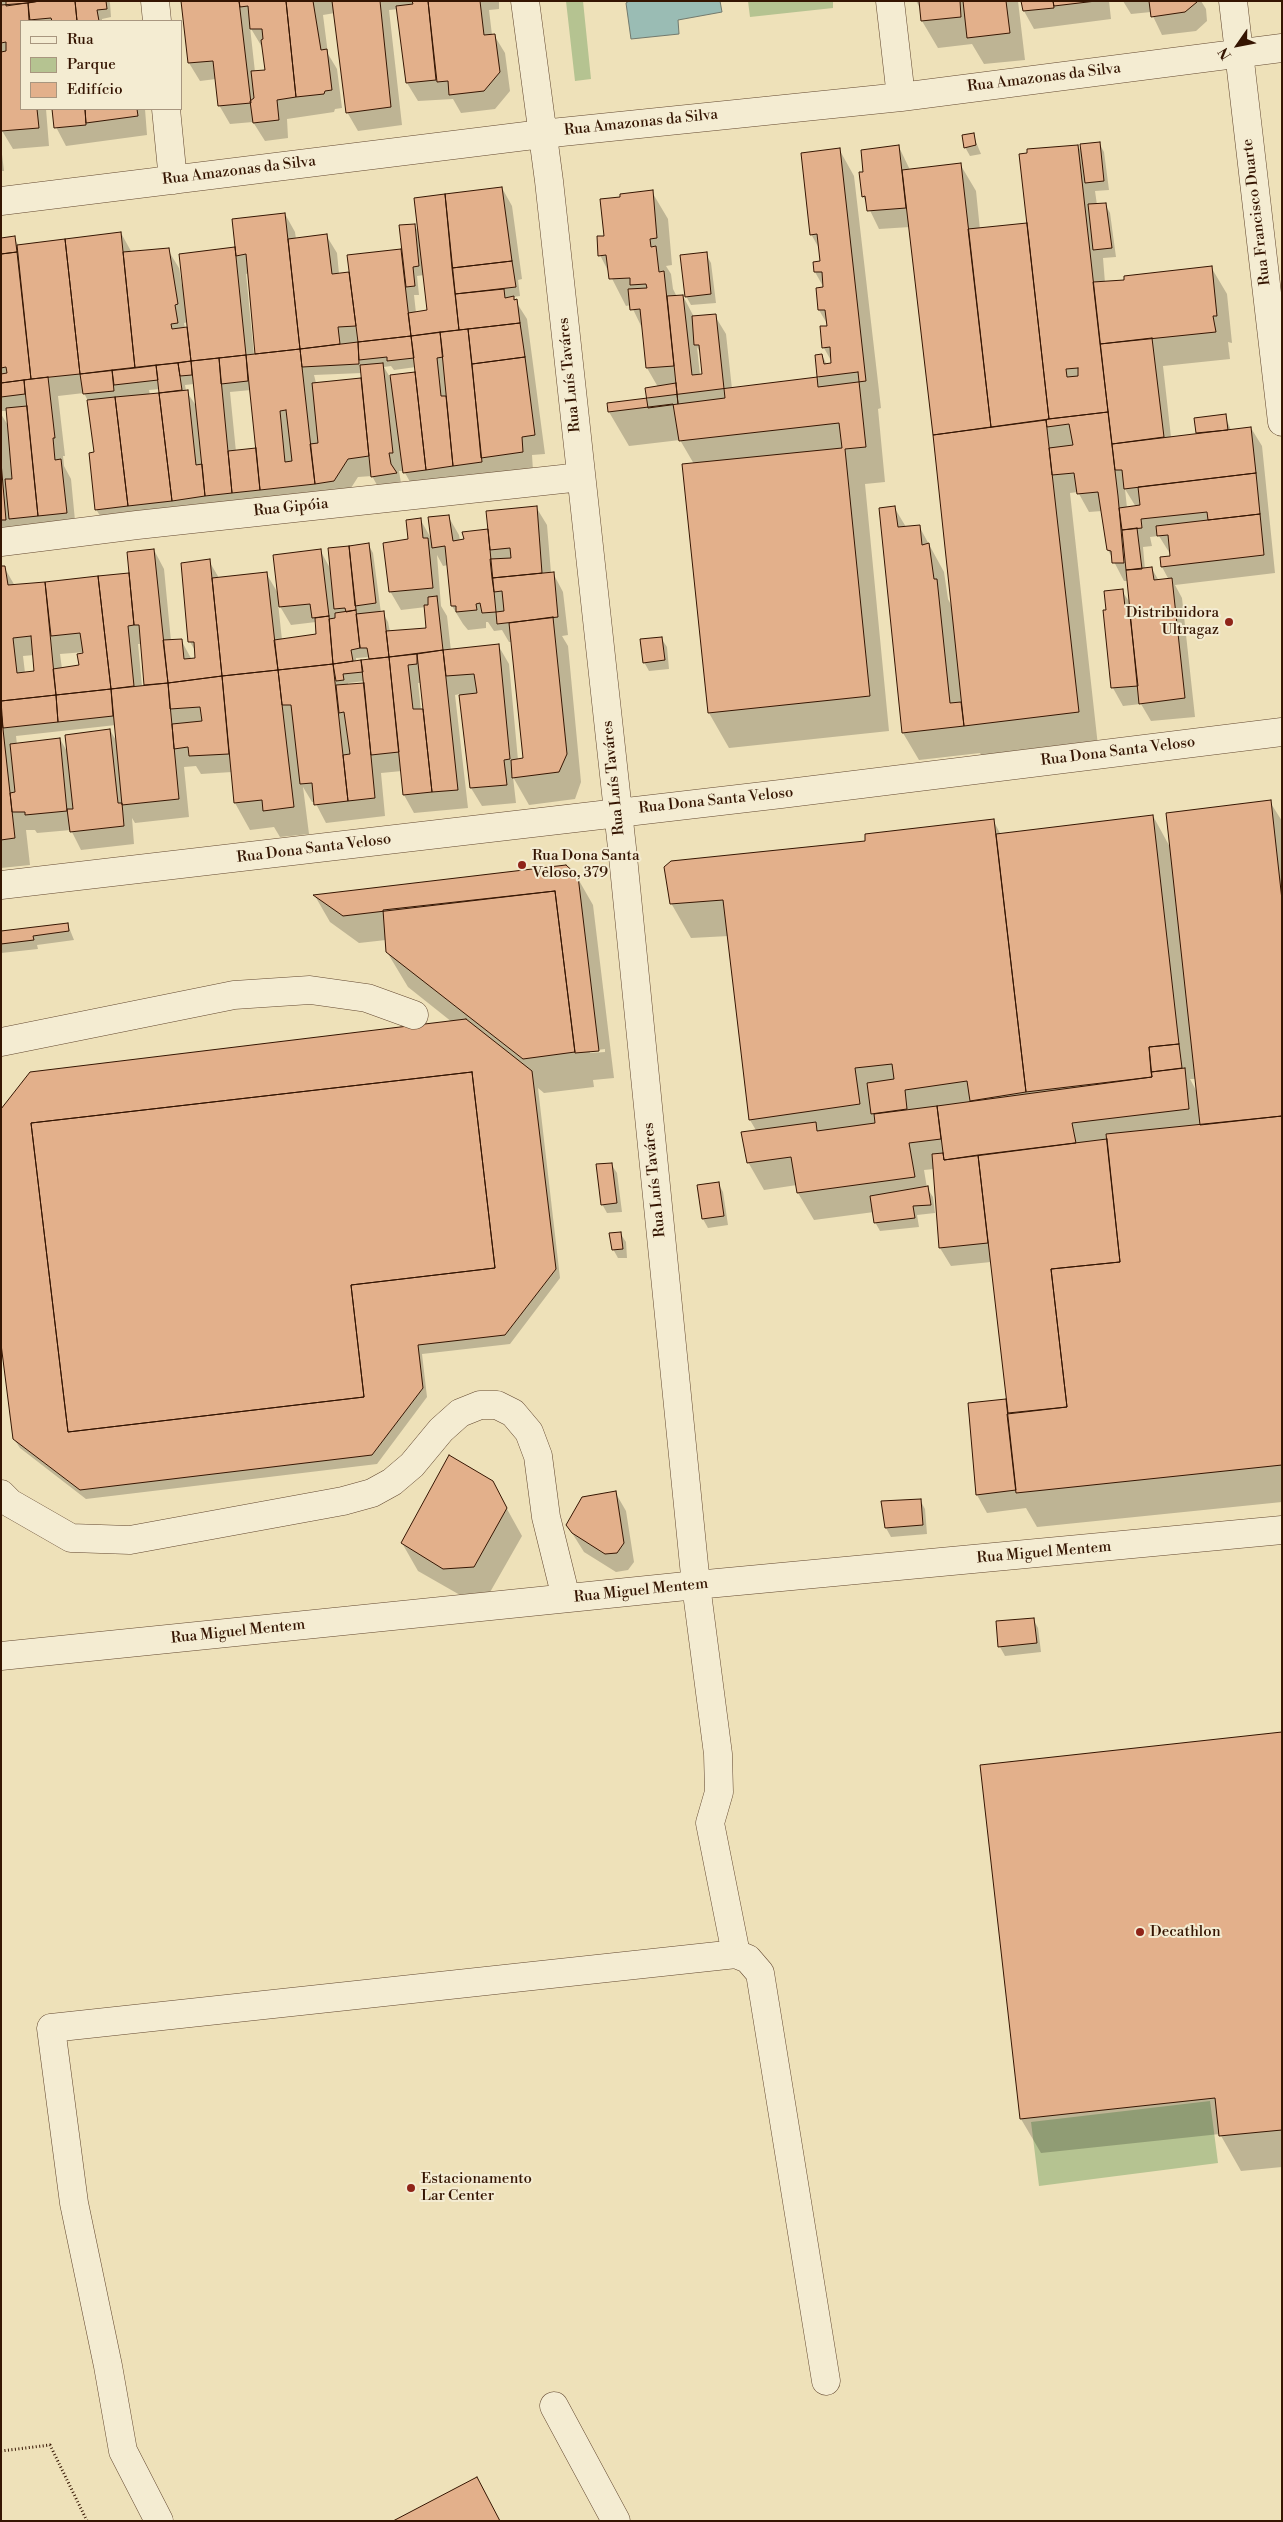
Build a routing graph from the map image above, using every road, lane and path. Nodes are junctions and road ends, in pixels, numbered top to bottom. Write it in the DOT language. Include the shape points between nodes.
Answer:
graph roads {
  1 [pos="155,1"];
  2 [pos="525,1"];
  3 [pos="890,1"];
  4 [pos="1233,1"];
  5 [pos="157,20"];
  6 [pos="1282,48"];
  7 [pos="1239,53"];
  8 [pos="901,97"];
  9 [pos="166,110"];
  10 [pos="542,134"];
  11 [pos="173,180"];
  12 [pos="1,201"];
  13 [pos="1282,422"];
  14 [pos="581,477"];
  15 [pos="1,542"];
  16 [pos="1282,732"];
  17 [pos="618,812"];
  18 [pos="1,885"];
  19 [pos="414,1015"];
  20 [pos="1,1042"];
  21 [pos="1,1494"];
  22 [pos="1282,1530"];
  23 [pos="696,1585"];
  24 [pos="566,1598"];
  25 [pos="1,1656"];
  26 [pos="736,1954"];
  27 [pos="826,2381"];
  28 [pos="554,2406"];
  29 [pos="1,2451"];
  30 [pos="87,2521"];
  31 [pos="159,2521"];
  32 [pos="616,2521"];
  1 -- 5 [label="street"];
  2 -- 10 [label="street, Rua Luís Taváres"];
  3 -- 8 [label="street"];
  4 -- 7 [label="street, Rua Francisco Duarte"];
  6 -- 7 [label="street, Rua Amazonas da Silva"];
  7 -- 8 [label="street, Rua Amazonas da Silva"];
  7 -- 13 [label="street, Rua Francisco Duarte"];
  8 -- 10 [label="street, Rua Amazonas da Silva"];
  9 -- 11 [label="street"];
  10 -- 11 [label="street, Rua Amazonas da Silva"];
  10 -- 14 [label="street, Rua Luís Taváres"];
  11 -- 12 [label="street, Rua Amazonas da Silva"];
  14 -- 15 [label="street, Rua Gipóia"];
  14 -- 17 [label="street, Rua Luís Taváres"];
  16 -- 17 [label="street, Rua Dona Santa Veloso"];
  17 -- 18 [label="street, Rua Dona Santa Veloso"];
  17 -- 23 [label="street, Rua Luís Taváres"];
  19 -- 20 [label="street" via="366,998 310,990 234,995"];
  21 -- 24 [label="street" via="10,1503 71,1538 130,1540 343,1502 372,1493 392,1482 460,1413 480,1405 497,1405 513,1413 530,1432 538,1456 546,1517"];
  22 -- 23 [label="street, Rua Miguel Mentem"];
  23 -- 24 [label="street, Rua Miguel Mentem"];
  23 -- 26 [label="street, Rua Luís Taváres" via="718,1754 719,1792 710,1823"];
  24 -- 25 [label="street, Rua Miguel Mentem"];
  26 -- 27 [label="street" via="748,1959 760,1973"];
  26 -- 31 [label="street" via="51,2028 74,2203 122,2451"];
  28 -- 32 [label="street"];
  29 -- 30 [label="path" via="50,2445"];
}
